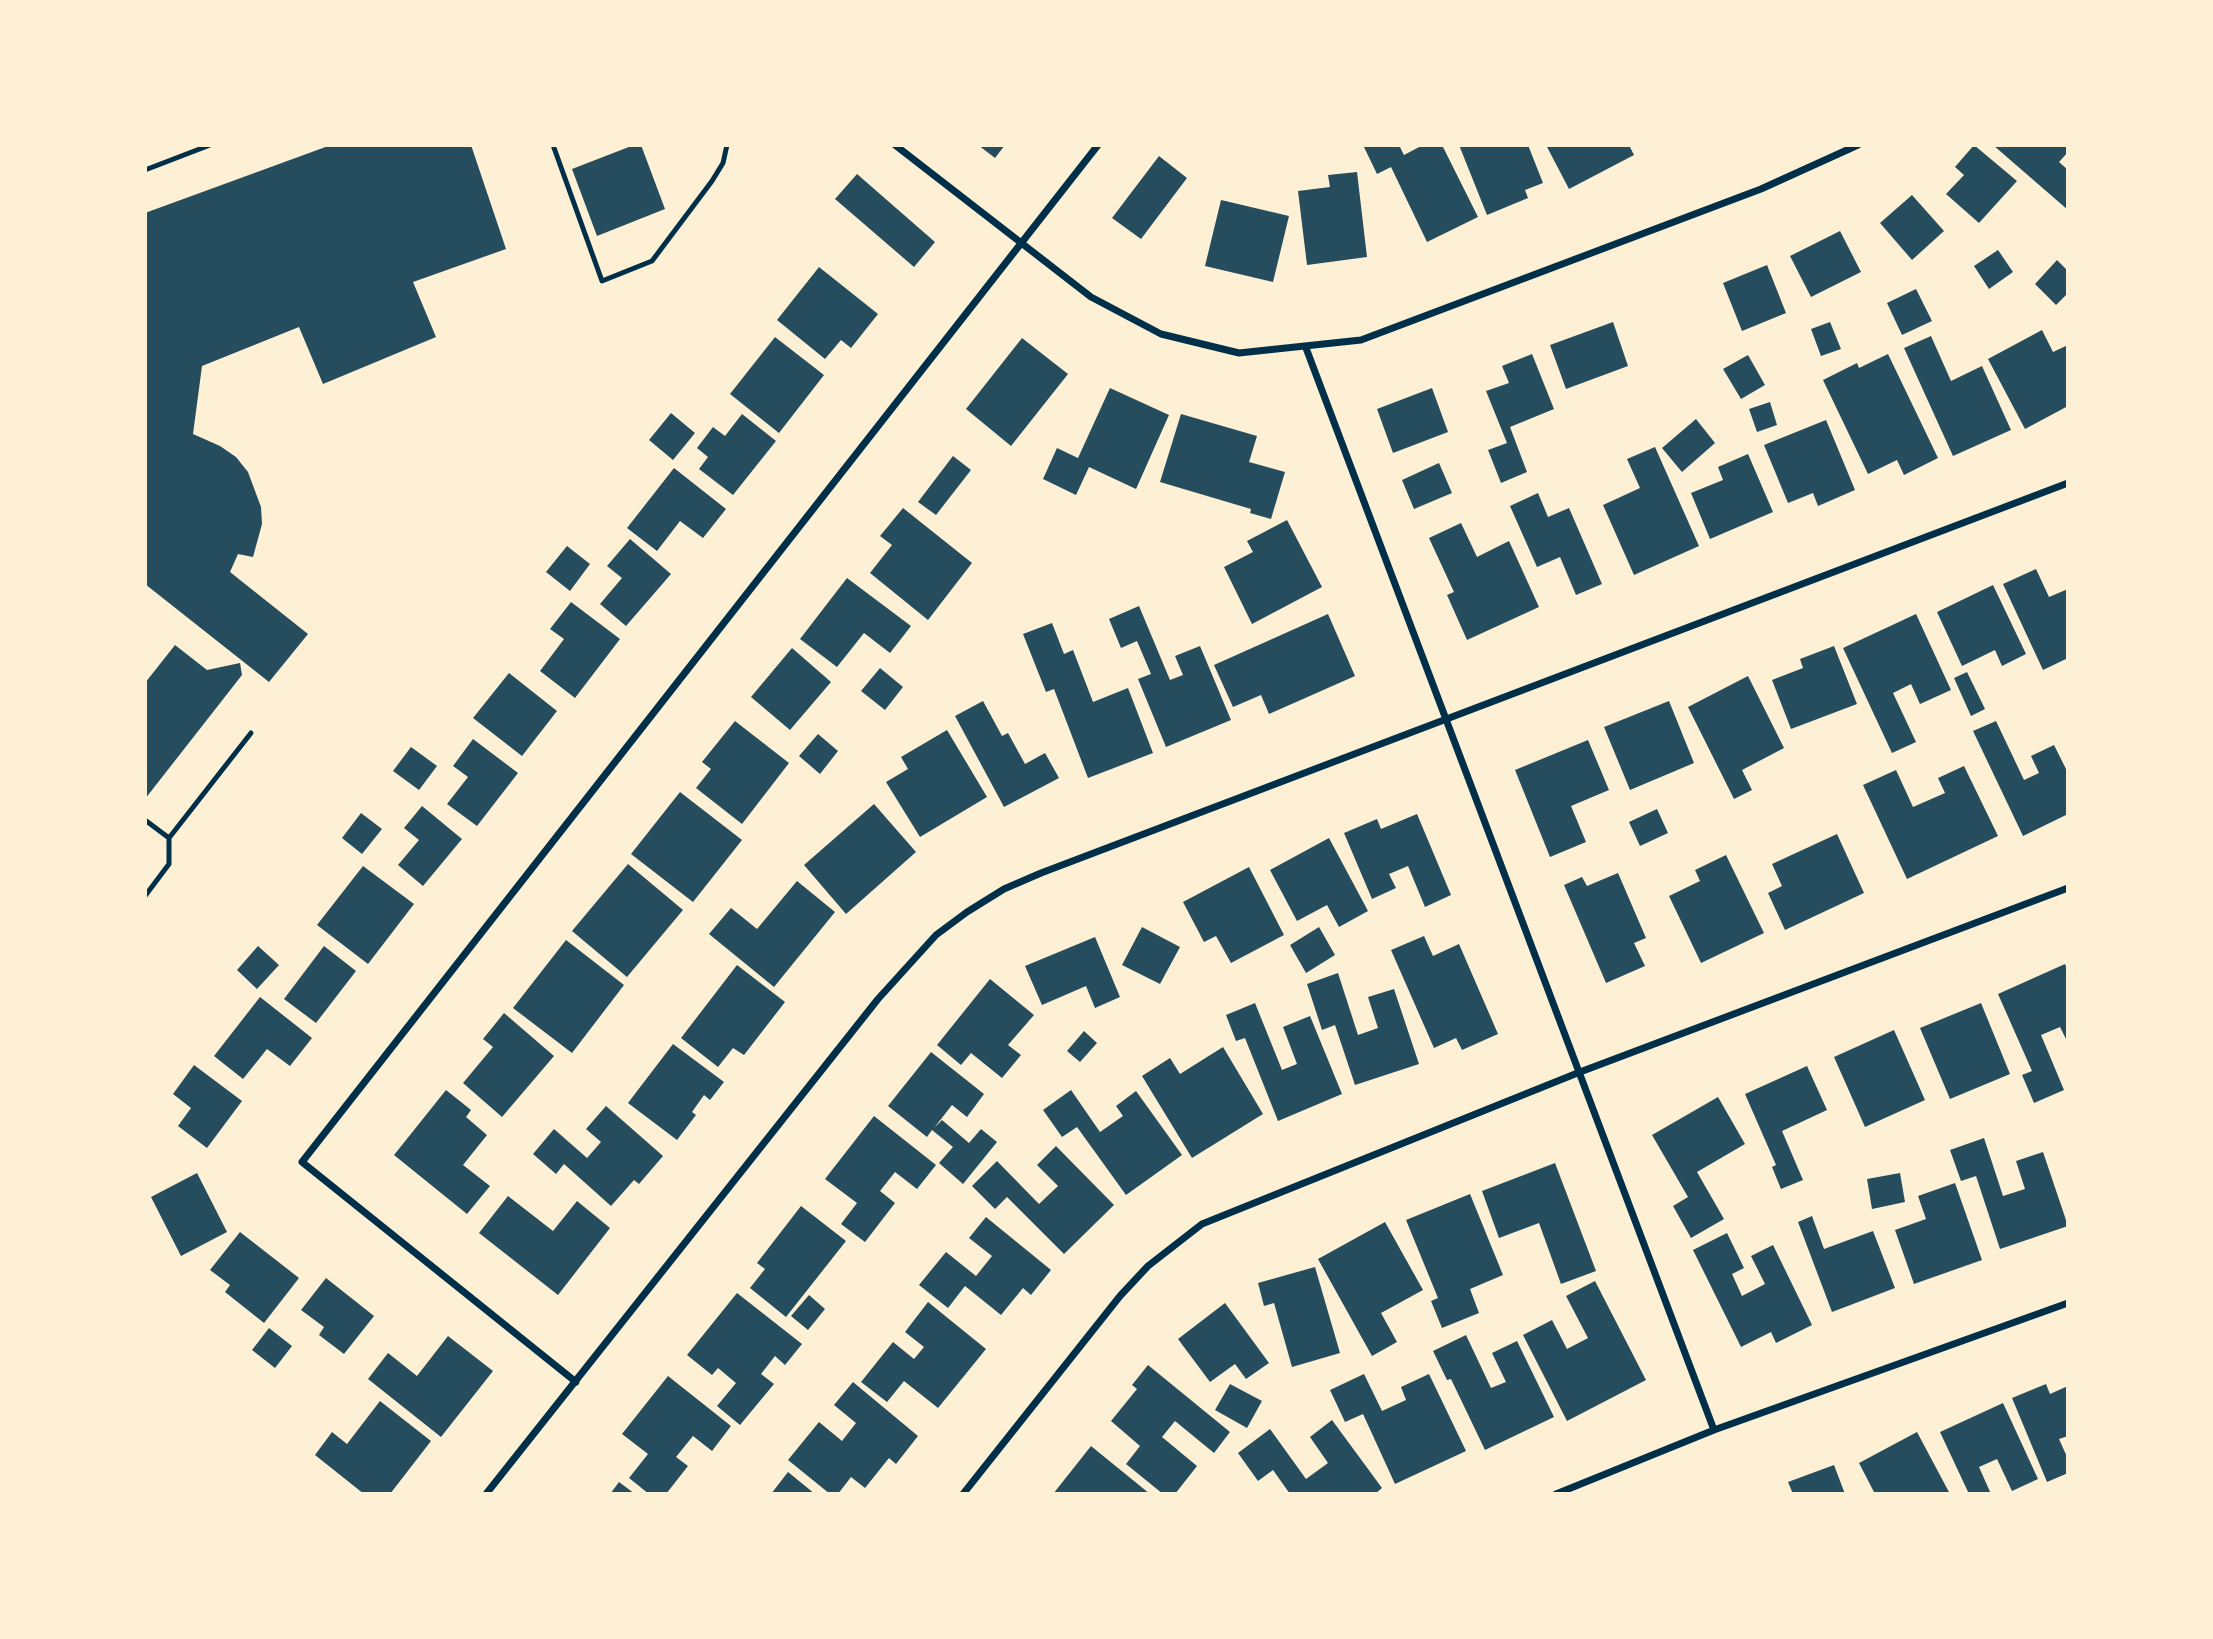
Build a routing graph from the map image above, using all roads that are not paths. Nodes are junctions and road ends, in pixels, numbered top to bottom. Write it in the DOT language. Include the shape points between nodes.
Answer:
graph roads {
  1 [pos="210,145"];
  2 [pos="553,145"];
  3 [pos="727,145"];
  4 [pos="895,145"];
  5 [pos="1098,145"];
  6 [pos="1858,145"];
  7 [pos="145,170"];
  8 [pos="1020,244"];
  9 [pos="1306,348"];
  10 [pos="2068,483"];
  11 [pos="1447,721"];
  12 [pos="251,733"];
  13 [pos="145,820"];
  14 [pos="169,838"];
  15 [pos="2068,888"];
  16 [pos="145,896"];
  17 [pos="1580,1072"];
  18 [pos="2068,1303"];
  19 [pos="576,1382"];
  20 [pos="1714,1430"];
  21 [pos="486,1494"];
  22 [pos="963,1494"];
  23 [pos="1556,1494"];
  1 -- 7 [label="lane"];
  2 -- 3 [label="lane" via="602,281 652,261 712,181"];
  4 -- 8 [label="street"];
  5 -- 8 [label="street"];
  6 -- 9 [label="street" via="1761,189 1361,340"];
  8 -- 9 [label="street" via="1091,297 1161,334 1239,353"];
  8 -- 19 [label="street" via="302,1163"];
  9 -- 11 [label="street"];
  10 -- 11 [label="street"];
  11 -- 17 [label="street"];
  11 -- 19 [label="street" via="1041,873 1004,889 936,935 869,1010"];
  12 -- 14 [label="lane"];
  13 -- 14 [label="lane"];
  14 -- 16 [label="lane" via="169,864"];
  15 -- 17 [label="street"];
  17 -- 20 [label="street"];
  17 -- 22 [label="street" via="1247,1203 1191,1231 1148,1265 1119,1296"];
  18 -- 20 [label="street"];
  19 -- 21 [label="street"];
  20 -- 23 [label="street"];
}
